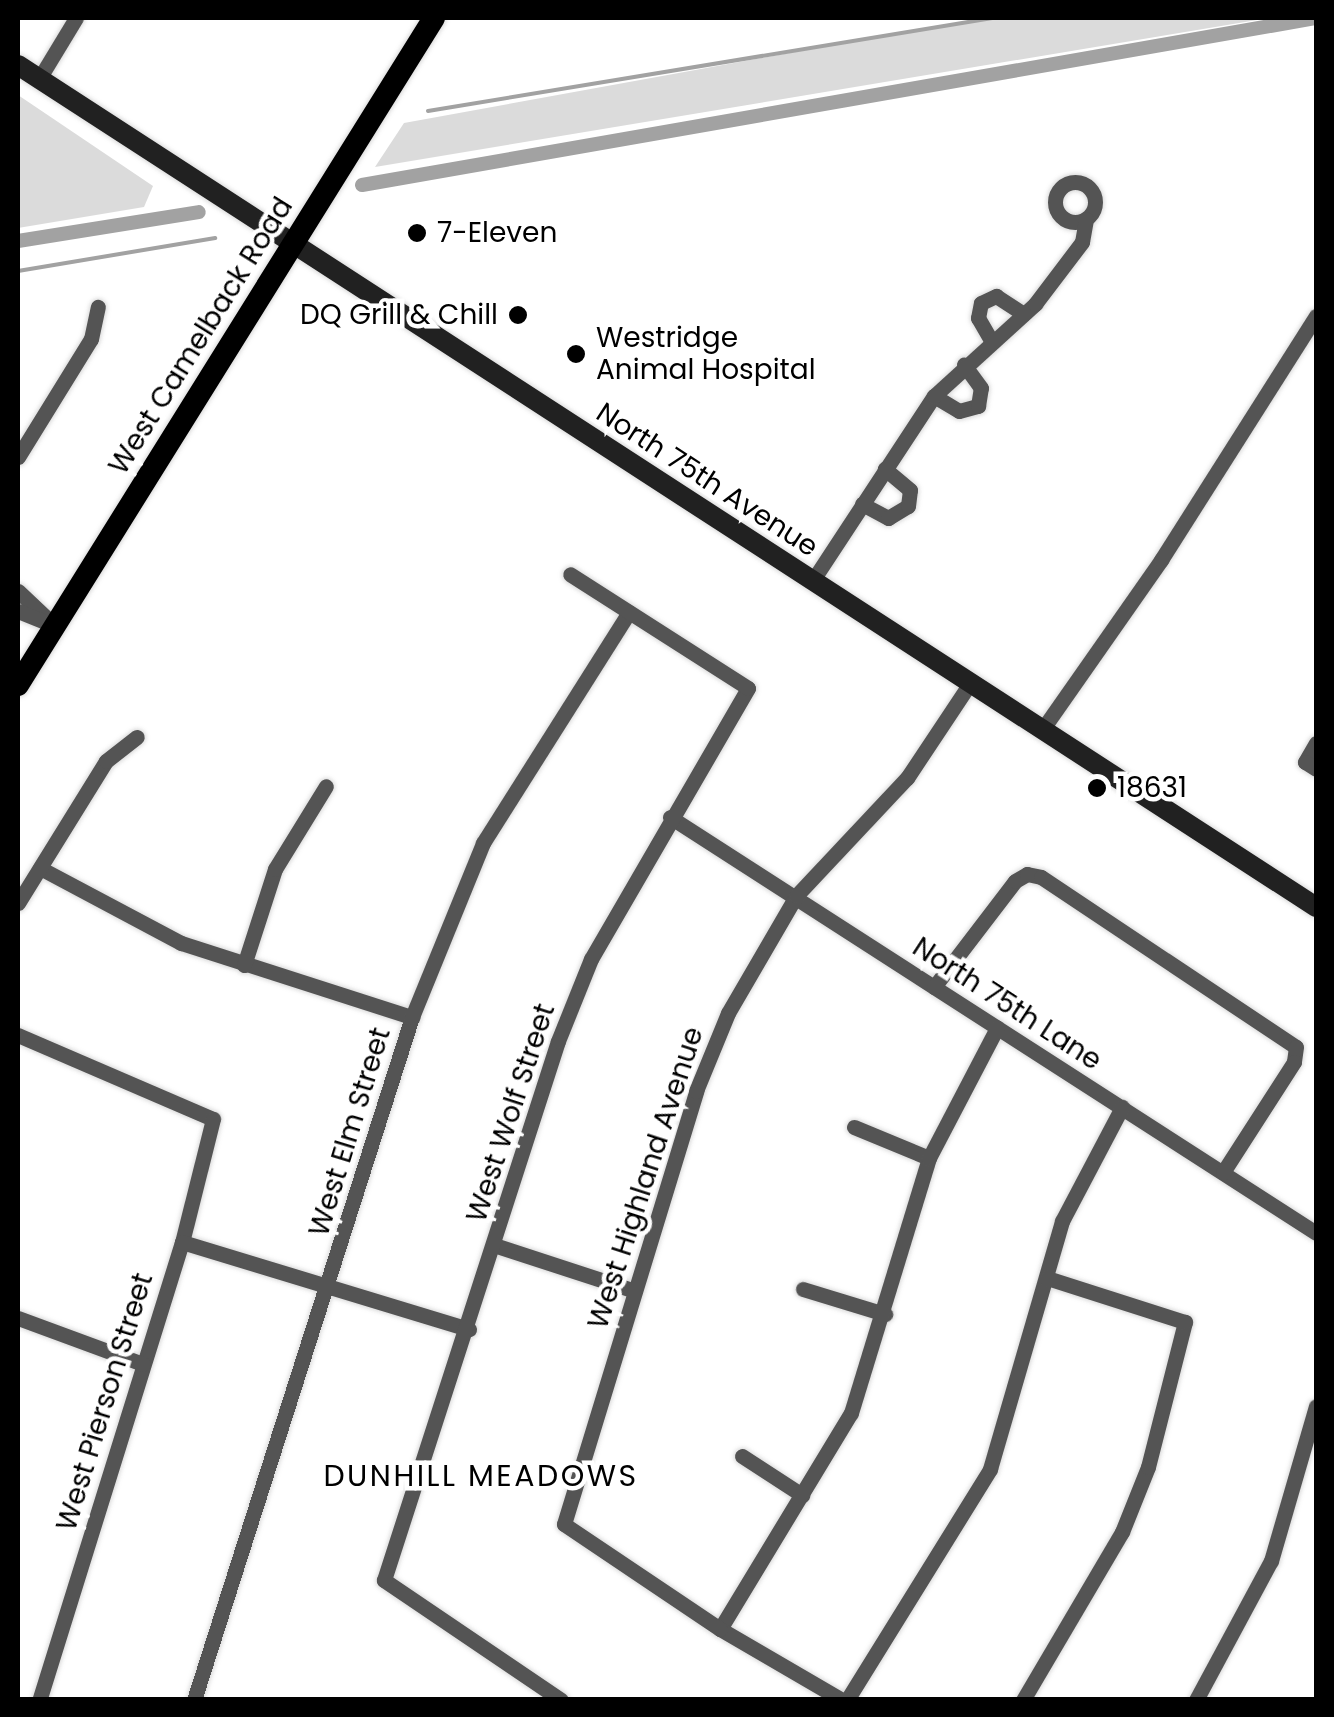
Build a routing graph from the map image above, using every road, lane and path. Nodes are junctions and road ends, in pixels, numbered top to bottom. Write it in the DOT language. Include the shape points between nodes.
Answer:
graph roads {
  1 [pos="76,18"];
  2 [pos="434,18"];
  3 [pos="18,65"];
  4 [pos="39,78"];
  5 [pos="1086,219"];
  6 [pos="293,245"];
  7 [pos="98,307"];
  8 [pos="1024,314"];
  9 [pos="1316,316"];
  10 [pos="992,342"];
  11 [pos="964,365"];
  12 [pos="934,396"];
  13 [pos="18,457"];
  14 [pos="884,469"];
  15 [pos="862,504"];
  16 [pos="570,574"];
  17 [pos="813,580"];
  18 [pos="18,591"];
  19 [pos="18,611"];
  20 [pos="629,612"];
  21 [pos="55,626"];
  22 [pos="970,682"];
  23 [pos="18,685"];
  24 [pos="1042,730"];
  25 [pos="137,737"];
  26 [pos="1316,743"];
  27 [pos="1311,765"];
  28 [pos="326,786"];
  29 [pos="670,818"];
  30 [pos="40,868"];
  31 [pos="796,896"];
  32 [pos="18,903"];
  33 [pos="1316,907"];
  34 [pos="244,965"];
  35 [pos="934,988"];
  36 [pos="412,1016"];
  37 [pos="997,1028"];
  38 [pos="18,1035"];
  39 [pos="1122,1107"];
  40 [pos="854,1127"];
  41 [pos="929,1158"];
  42 [pos="1223,1172"];
  43 [pos="1316,1233"];
  44 [pos="182,1242"];
  45 [pos="494,1246"];
  46 [pos="1047,1278"];
  47 [pos="328,1289"];
  48 [pos="803,1289"];
  49 [pos="636,1291"];
  50 [pos="886,1314"];
  51 [pos="18,1318"];
  52 [pos="470,1330"];
  53 [pos="143,1364"];
  54 [pos="1316,1406"];
  55 [pos="742,1456"];
  56 [pos="802,1495"];
  57 [pos="720,1629"];
  58 [pos="39,1700"];
  59 [pos="194,1700"];
  60 [pos="562,1700"];
  61 [pos="845,1700"];
  62 [pos="1023,1700"];
  63 [pos="1196,1700"];
  1 -- 4 [label="street"];
  2 -- 6 [label="main road, West Camelback Road"];
  3 -- 4 [label="main road, North 75th Avenue"];
  4 -- 6 [label="main road, North 75th Avenue"];
  5 -- 8 [label="street" via="1082,242"];
  6 -- 17 [label="main road, North 75th Avenue"];
  6 -- 21 [label="main road, West Camelback Road"];
  7 -- 13 [label="street" via="92,339"];
  8 -- 10 [label="street"];
  8 -- 10 [label="street" via="996,296 981,303 978,318"];
  9 -- 24 [label="street" via="1162,560"];
  10 -- 11 [label="street"];
  11 -- 12 [label="street"];
  11 -- 12 [label="street" via="981,388 978,406 959,411"];
  12 -- 14 [label="street"];
  14 -- 15 [label="street"];
  14 -- 15 [label="street" via="910,490 905,512 888,518"];
  15 -- 17 [label="street"];
  16 -- 20 [label="street"];
  17 -- 22 [label="main road, North 75th Avenue"];
  18 -- 21 [label="street"];
  19 -- 21 [label="street"];
  20 -- 29 [label="street, West Wolf Street" via="748,688"];
  20 -- 36 [label="street, West Elm Street" via="483,844"];
  21 -- 23 [label="main road, West Camelback Road"];
  22 -- 24 [label="main road, North 75th Avenue"];
  22 -- 31 [label="street, West Highland Avenue" via="907,778"];
  24 -- 33 [label="main road, North 75th Avenue"];
  25 -- 30 [label="street" via="106,761"];
  26 -- 27 [label="street"];
  28 -- 34 [label="street" via="274,869"];
  29 -- 31 [label="street, North 75th Lane"];
  29 -- 45 [label="street, West Wolf Street" via="590,959"];
  30 -- 32 [label="street"];
  30 -- 34 [label="street" via="105,908"];
  31 -- 35 [label="street, North 75th Lane"];
  31 -- 49 [label="street, West Highland Avenue" via="713,1046"];
  34 -- 36 [label="street"];
  35 -- 37 [label="street, North 75th Lane"];
  35 -- 42 [label="street" via="1027,874 1296,1047 1294,1062"];
  36 -- 47 [label="street, West Elm Street"];
  37 -- 39 [label="street, North 75th Lane"];
  37 -- 41 [label="street"];
  38 -- 44 [label="street, West Pierson Street" via="214,1118"];
  39 -- 42 [label="street, North 75th Lane"];
  39 -- 46 [label="street" via="1062,1221"];
  40 -- 41 [label="street"];
  41 -- 50 [label="street"];
  42 -- 43 [label="street, North 75th Lane"];
  44 -- 47 [label="street"];
  44 -- 53 [label="street, West Pierson Street"];
  45 -- 49 [label="street"];
  45 -- 52 [label="street, West Wolf Street"];
  46 -- 61 [label="street" via="990,1469"];
  46 -- 62 [label="street" via="1185,1322 1148,1467 1122,1532"];
  47 -- 52 [label="street"];
  47 -- 59 [label="street, West Elm Street"];
  48 -- 50 [label="street"];
  49 -- 57 [label="street, West Highland Avenue" via="564,1524"];
  50 -- 56 [label="street" via="852,1413"];
  51 -- 53 [label="street"];
  52 -- 60 [label="street, West Wolf Street" via="384,1580"];
  53 -- 58 [label="street, West Pierson Street"];
  54 -- 63 [label="street" via="1271,1561"];
  55 -- 56 [label="street"];
  56 -- 57 [label="street"];
  57 -- 61 [label="street"];
}
